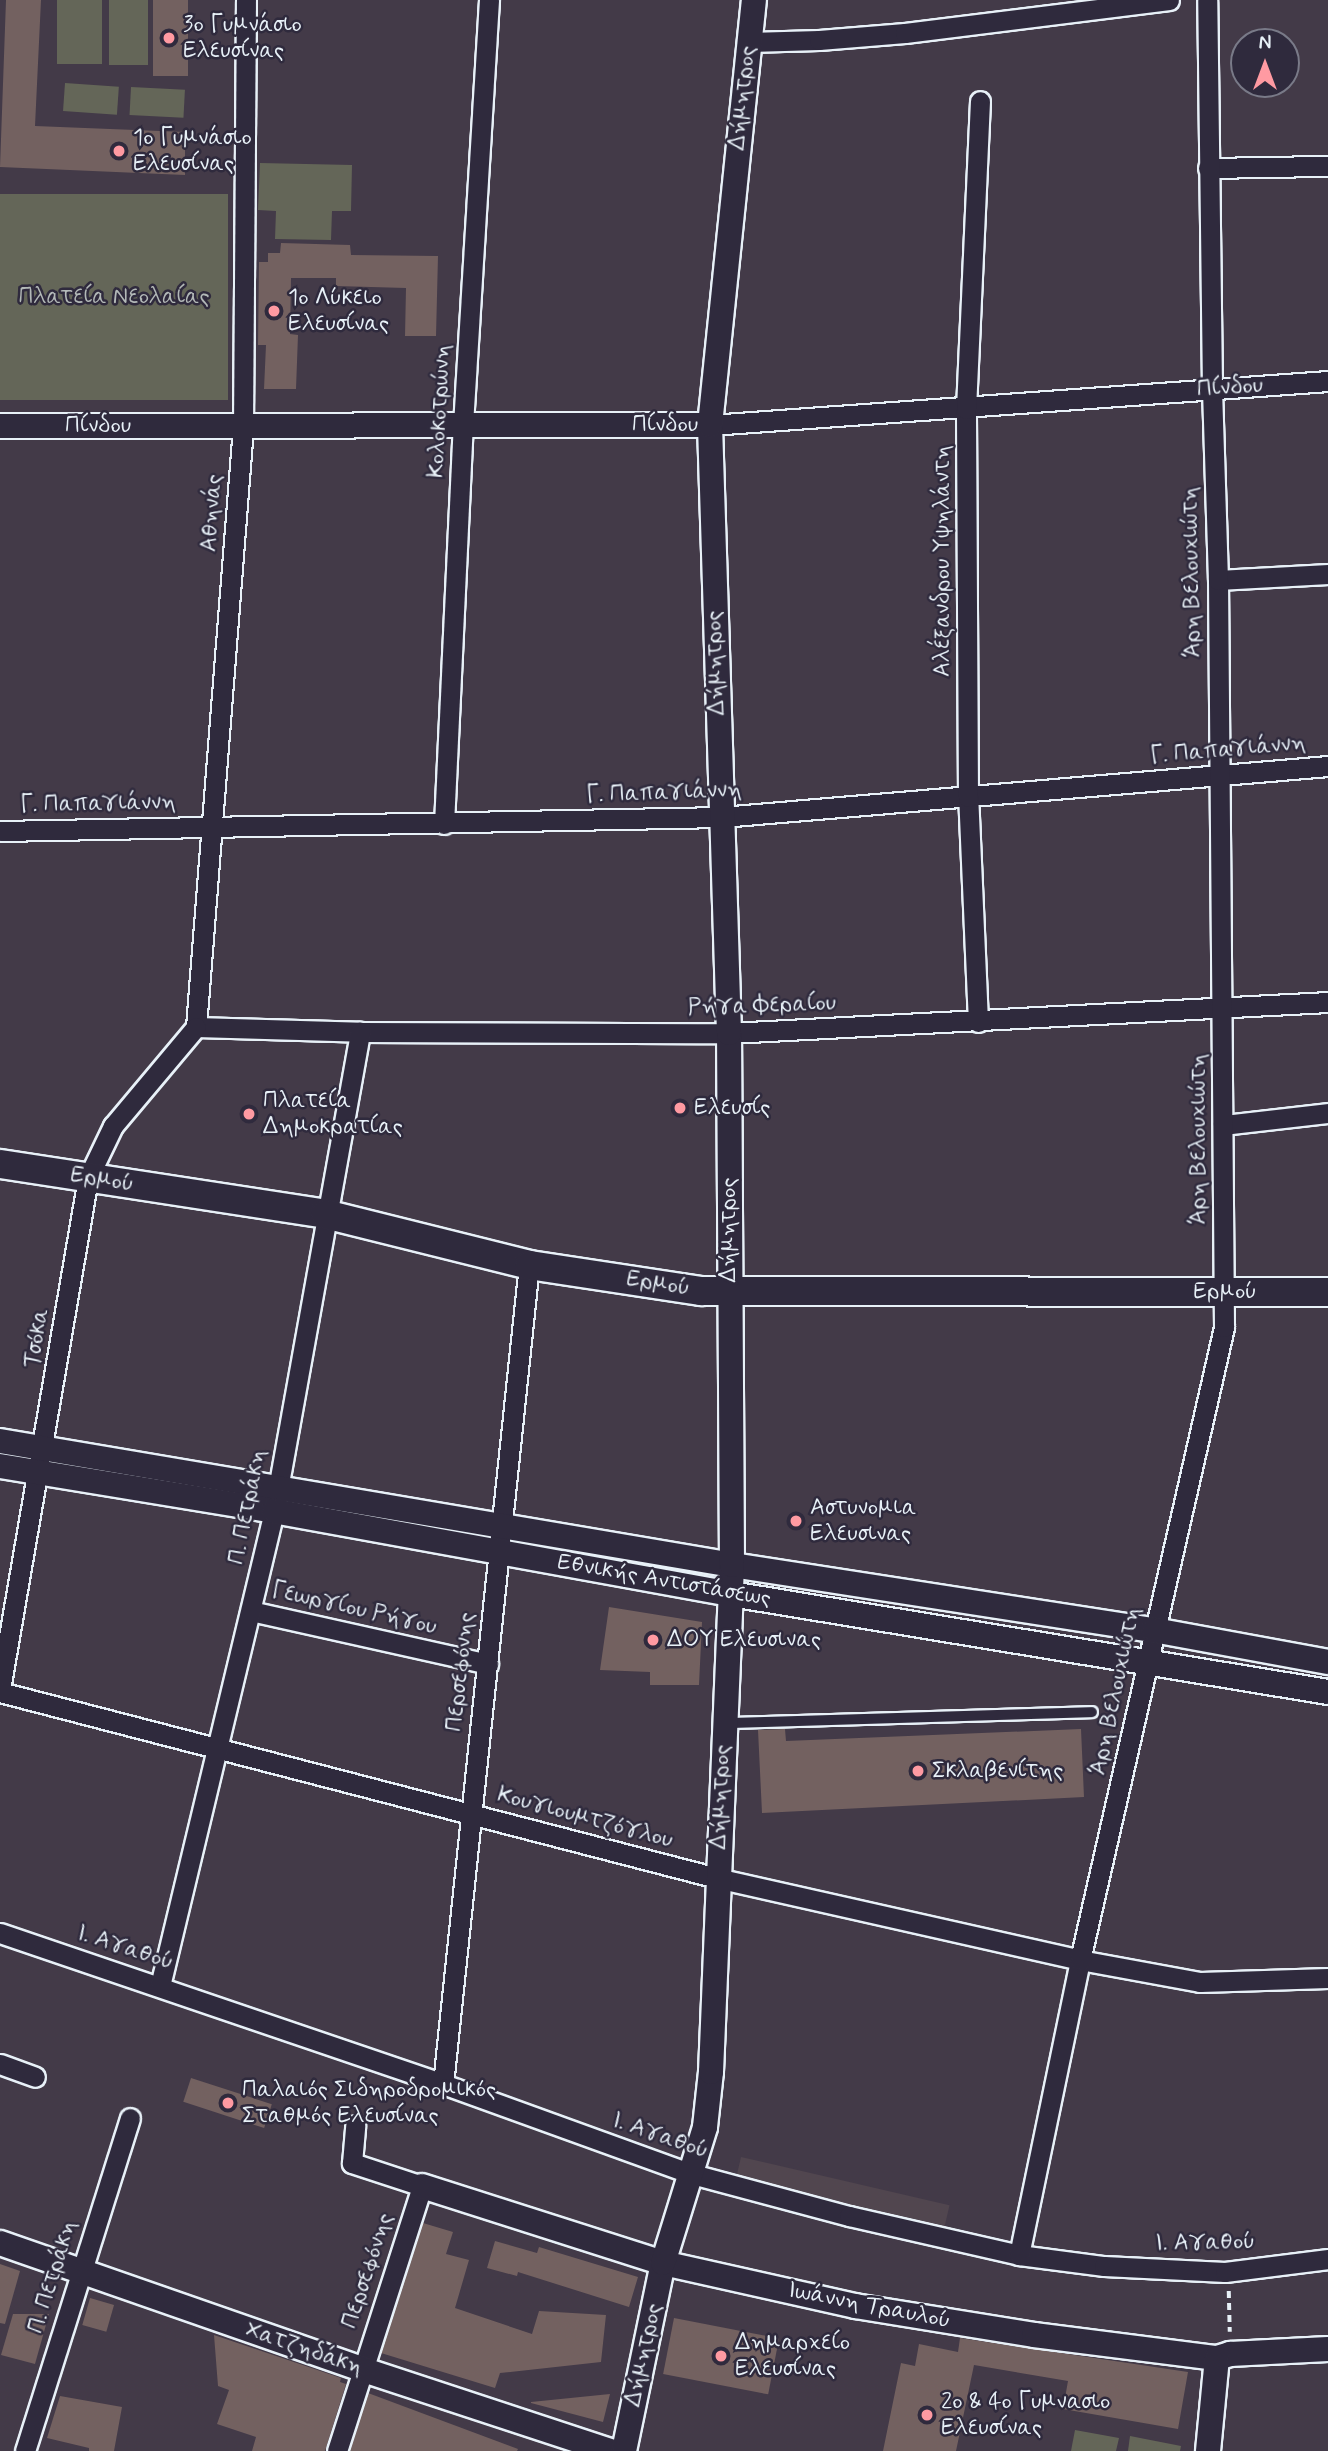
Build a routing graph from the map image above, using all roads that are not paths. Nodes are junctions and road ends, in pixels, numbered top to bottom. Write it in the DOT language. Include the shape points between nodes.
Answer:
graph roads {
  1 [pos="246,0"];
  2 [pos="489,0"];
  3 [pos="754,0"];
  4 [pos="1168,0"];
  5 [pos="1207,0"];
  6 [pos="749,41"];
  7 [pos="980,101"];
  8 [pos="1328,166"];
  9 [pos="1209,168"];
  10 [pos="1328,380"];
  11 [pos="1212,389"];
  12 [pos="966,409"];
  13 [pos="463,425"];
  14 [pos="710,425"];
  15 [pos="0,426"];
  16 [pos="243,426"];
  17 [pos="1328,574"];
  18 [pos="1218,580"];
  19 [pos="1328,766"];
  20 [pos="1220,776"];
  21 [pos="968,797"];
  22 [pos="721,817"];
  23 [pos="444,824"];
  24 [pos="214,826"];
  25 [pos="0,831"];
  26 [pos="1328,1002"];
  27 [pos="1223,1006"];
  28 [pos="978,1022"];
  29 [pos="197,1027"];
  30 [pos="360,1032"];
  31 [pos="729,1033"];
  32 [pos="1328,1113"];
  33 [pos="1223,1125"];
  34 [pos="0,1164"];
  35 [pos="88,1178"];
  36 [pos="325,1214"];
  37 [pos="529,1265"];
  38 [pos="730,1292"];
  39 [pos="1225,1292"];
  40 [pos="1328,1292"];
  41 [pos="0,1441"];
  42 [pos="41,1461"];
  43 [pos="0,1466"];
  44 [pos="278,1486"];
  45 [pos="274,1511"];
  46 [pos="500,1525"];
  47 [pos="498,1551"];
  48 [pos="732,1566"];
  49 [pos="730,1594"];
  50 [pos="251,1611"];
  51 [pos="1154,1630"];
  52 [pos="1328,1662"];
  53 [pos="1148,1663"];
  54 [pos="488,1664"];
  55 [pos="0,1691"];
  56 [pos="1328,1692"];
  57 [pos="1092,1712"];
  58 [pos="724,1723"];
  59 [pos="218,1749"];
  60 [pos="471,1814"];
  61 [pos="717,1878"];
  62 [pos="0,1933"];
  63 [pos="1080,1960"];
  64 [pos="1328,1978"];
  65 [pos="160,1986"];
  66 [pos="0,2064"];
  67 [pos="35,2077"];
  68 [pos="443,2084"];
  69 [pos="130,2118"];
  70 [pos="355,2125"];
  71 [pos="692,2174"];
  72 [pos="422,2186"];
  73 [pos="0,2243"];
  74 [pos="1020,2255"];
  75 [pos="1328,2259"];
  76 [pos="663,2263"];
  77 [pos="80,2270"];
  78 [pos="1328,2349"];
  79 [pos="1224,2356"];
  80 [pos="361,2369"];
  81 [pos="25,2451"];
  82 [pos="337,2451"];
  83 [pos="610,2451"];
  84 [pos="624,2451"];
  85 [pos="1208,2451"];
  1 -- 16 [label="street, Αθηνάς"];
  2 -- 13 [label="street, Κολοκοτρώνη"];
  3 -- 6 [label="street, Δήμητρος"];
  4 -- 6 [label="street" via="905,33"];
  5 -- 9 [label="street, Άρη Βελουχιώτη"];
  6 -- 14 [label="street, Δήμητρος"];
  7 -- 12 [label="street, Αλέξανδρου Υψηλάντη"];
  8 -- 9 [label="street"];
  9 -- 11 [label="street, Άρη Βελουχιώτη"];
  10 -- 11 [label="street, Πίνδου"];
  11 -- 12 [label="street, Πίνδου"];
  11 -- 18 [label="street, Άρη Βελουχιώτη"];
  12 -- 14 [label="street, Πίνδου"];
  12 -- 21 [label="street, Αλέξανδρου Υψηλάντη"];
  13 -- 14 [label="street, Πίνδου"];
  13 -- 16 [label="street, Πίνδου"];
  13 -- 23 [label="street, Κολοκοτρώνη"];
  14 -- 22 [label="street, Δήμητρος"];
  15 -- 16 [label="street, Πίνδου"];
  16 -- 24 [label="street, Αθηνάς"];
  17 -- 18 [label="street"];
  18 -- 20 [label="street, Άρη Βελουχιώτη"];
  19 -- 20 [label="street, Γ. Παπαγιάννη"];
  20 -- 21 [label="street, Γ. Παπαγιάννη"];
  20 -- 27 [label="street, Άρη Βελουχιώτη"];
  21 -- 22 [label="street, Γ. Παπαγιάννη"];
  21 -- 28 [label="street, Αλέξανδρου Υψηλάντη"];
  22 -- 23 [label="street, Γ. Παπαγιάννη"];
  22 -- 31 [label="street, Δήμητρος"];
  23 -- 24 [label="street, Γ. Παπαγιάννη"];
  24 -- 25 [label="street, Γ. Παπαγιάννη"];
  24 -- 29 [label="street, Αθηνάς"];
  26 -- 27 [label="street, Ρήγα Φεραίου"];
  27 -- 28 [label="street, Ρήγα Φεραίου"];
  27 -- 33 [label="street, Άρη Βελουχιώτη"];
  28 -- 31 [label="street, Ρήγα Φεραίου"];
  29 -- 30 [label="street, Ρήγα Φεραίου"];
  29 -- 35 [label="street, Τσόκα" via="113,1126"];
  30 -- 31 [label="street, Ρήγα Φεραίου"];
  30 -- 36 [label="street, Π. Πετράκη"];
  31 -- 38 [label="street, Δήμητρος"];
  32 -- 33 [label="street"];
  33 -- 39 [label="street, Άρη Βελουχιώτη"];
  34 -- 35 [label="main road, Ερμού"];
  35 -- 36 [label="main road, Ερμού"];
  35 -- 42 [label="street, Τσόκα"];
  36 -- 37 [label="main road, Ερμού"];
  36 -- 44 [label="street, Π. Πετράκη"];
  37 -- 38 [label="main road, Ερμού"];
  37 -- 46 [label="street, Περσεφόνης"];
  38 -- 39 [label="main road, Ερμού"];
  38 -- 48 [label="street, Δήμητρος"];
  39 -- 40 [label="main road, Ερμού"];
  39 -- 51 [label="street, Άρη Βελουχιώτη" via="1224,1327"];
  41 -- 42 [label="street, Εθνικής Αντιστάσεως"];
  42 -- 43 [label="street, Εθνικής Αντιστάσεως"];
  42 -- 44 [label="street, Εθνικής Αντιστάσεως"];
  42 -- 45 [label="street, Εθνικής Αντιστάσεως"];
  42 -- 55 [label="street, Τσόκα"];
  44 -- 45 [label="street, Π. Πετράκη"];
  44 -- 46 [label="street, Εθνικής Αντιστάσεως"];
  45 -- 47 [label="street, Εθνικής Αντιστάσεως"];
  45 -- 50 [label="street, Π. Πετράκη"];
  46 -- 47 [label="street, Περσεφόνης"];
  46 -- 48 [label="street, Εθνικής Αντιστάσεως"];
  47 -- 49 [label="street, Εθνικής Αντιστάσεως"];
  47 -- 54 [label="street, Περσεφόνης"];
  48 -- 49 [label="street, Δήμητρος"];
  48 -- 51 [label="street, Εθνικής Αντιστάσεως"];
  49 -- 53 [label="street, Εθνικής Αντιστάσεως"];
  49 -- 58 [label="street, Δήμητρος"];
  50 -- 54 [label="street, Γεωργίου Ρήγου"];
  50 -- 59 [label="street, Π. Πετράκη"];
  51 -- 52 [label="street, Εθνικής Αντιστάσεως"];
  51 -- 53 [label="street, Άρη Βελουχιώτη"];
  53 -- 56 [label="street, Εθνικής Αντιστάσεως"];
  53 -- 63 [label="street, Άρη Βελουχιώτη"];
  54 -- 60 [label="street, Περσεφόνης"];
  55 -- 59 [label="street, Κουγιουμτζόγλου"];
  57 -- 58 [label="lane"];
  58 -- 61 [label="street, Δήμητρος"];
  59 -- 60 [label="street, Κουγιουμτζόγλου"];
  59 -- 65 [label="street, Π. Πετράκη"];
  60 -- 61 [label="street, Κουγιουμτζόγλου"];
  60 -- 68 [label="street, Περσεφόνης"];
  61 -- 63 [label="street, Κουγιουμτζόγλου"];
  61 -- 71 [label="street, Δήμητρος" via="711,2072 705,2127"];
  62 -- 65 [label="street, Ι. Αγαθού"];
  63 -- 64 [label="street, Κουγιουμτζόγλου" via="1200,1982"];
  63 -- 74 [label="street, Άρη Βελουχιώτη"];
  65 -- 68 [label="street, Ι. Αγαθού"];
  66 -- 67 [label="street"];
  68 -- 71 [label="street, Ι. Αγαθού"];
  69 -- 77 [label="street, Π. Πετράκη"];
  70 -- 72 [label="street" via="352,2162"];
  71 -- 74 [label="street, Ι. Αγαθού"];
  71 -- 76 [label="street, Δήμητρος"];
  72 -- 76 [label="street, Ιωάννη Τραυλού"];
  72 -- 80 [label="street, Περσεφόνης"];
  73 -- 77 [label="street, Χατζηδάκη"];
  74 -- 75 [label="street, Ι. Αγαθού" via="1116,2267 1225,2272"];
  76 -- 79 [label="street, Ιωάννη Τραυλού" via="855,2306 1034,2336"];
  76 -- 84 [label="street, Δήμητρος"];
  77 -- 80 [label="street, Χατζηδάκη"];
  77 -- 81 [label="street, Π. Πετράκη"];
  78 -- 79 [label="street, Ιωάννη Τραυλού"];
  79 -- 85 [label="street"];
  80 -- 82 [label="street, Περσεφόνης"];
  80 -- 83 [label="street, Χατζηδάκη"];
}
